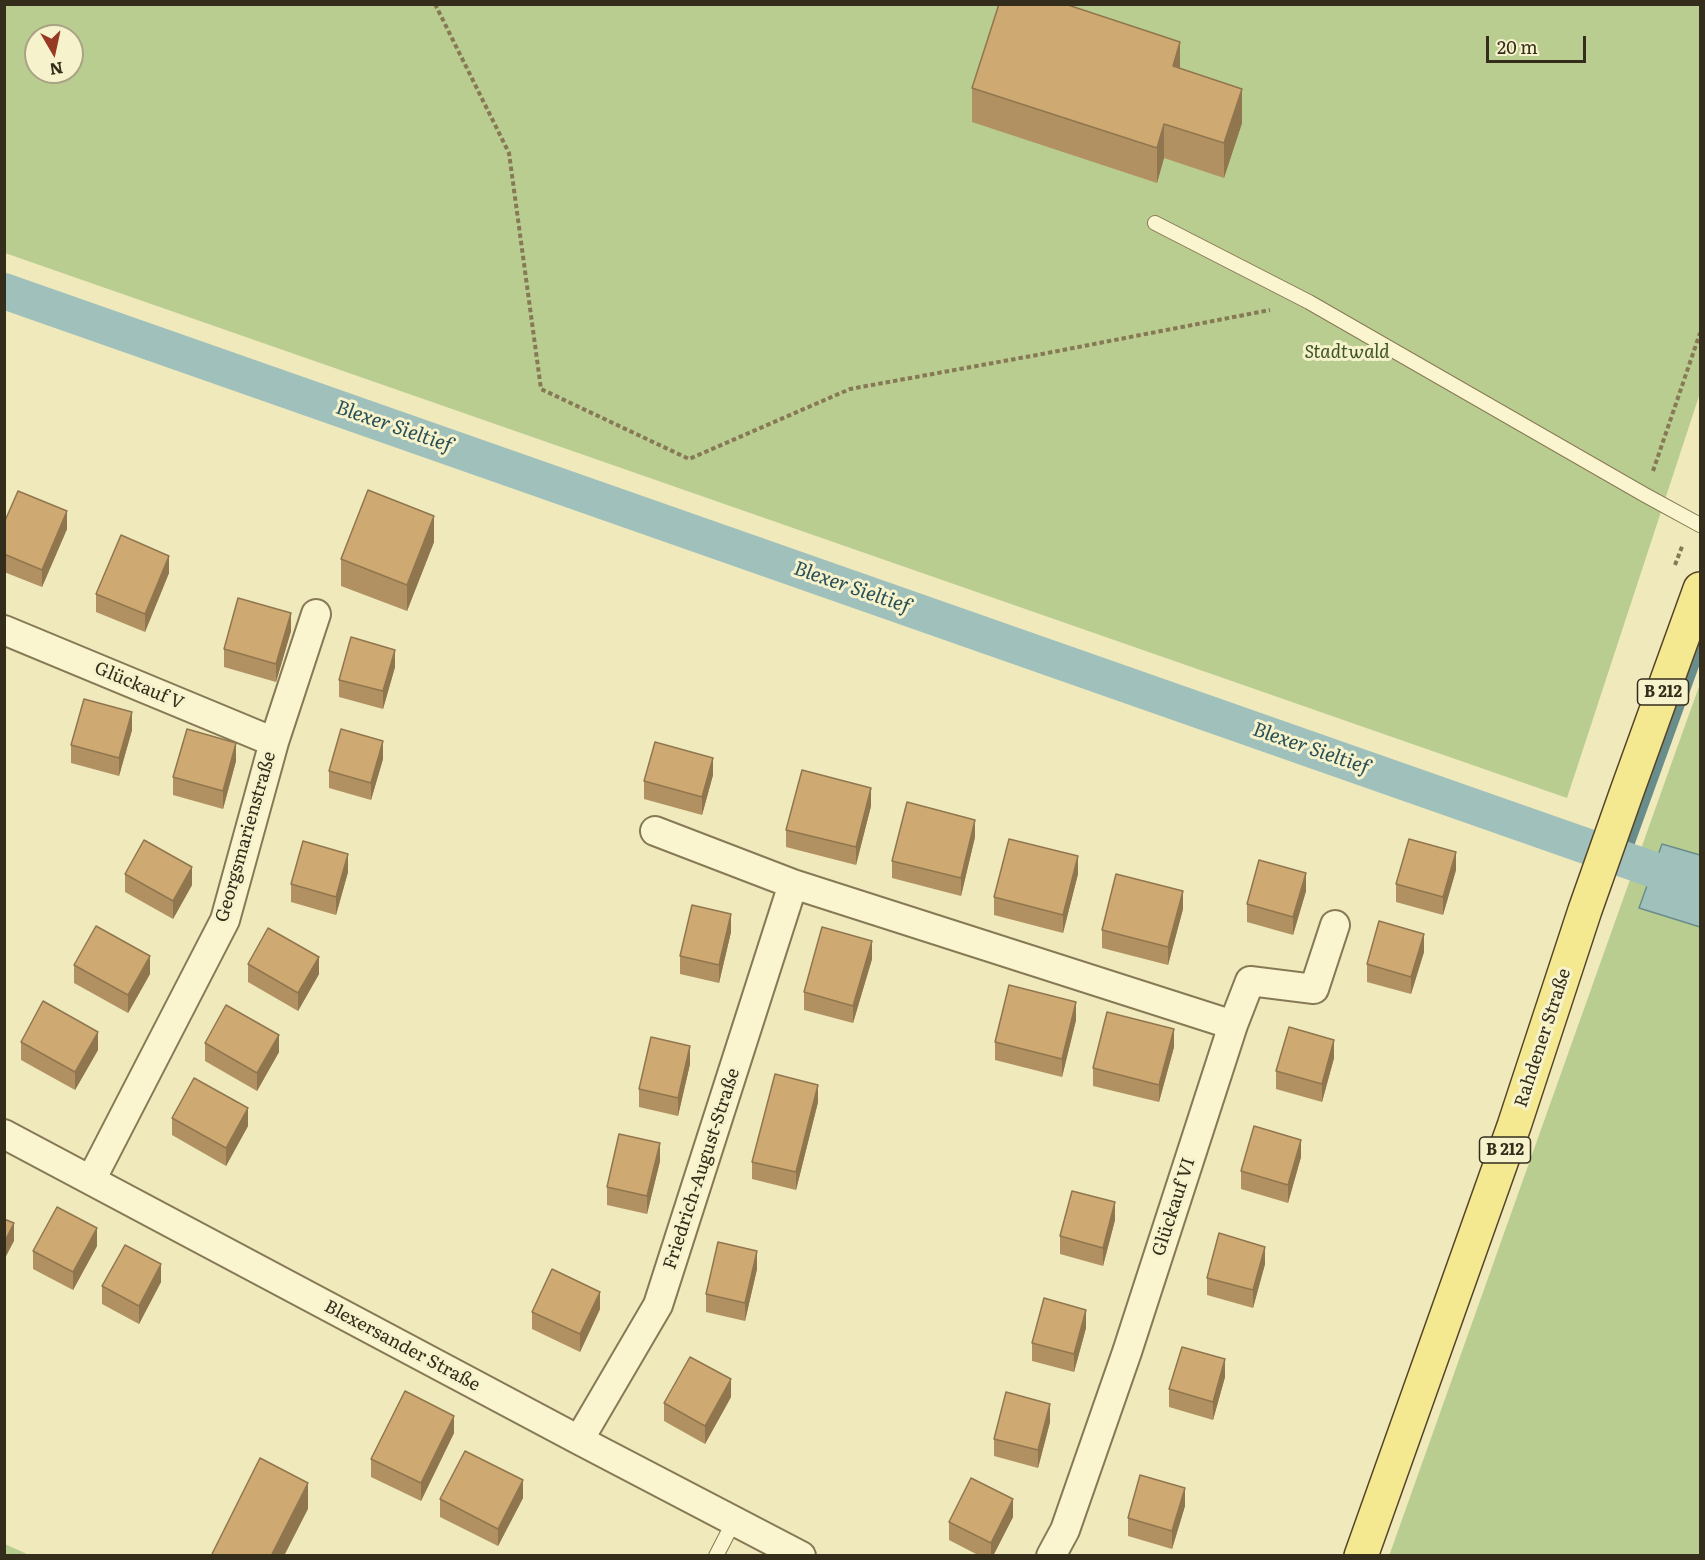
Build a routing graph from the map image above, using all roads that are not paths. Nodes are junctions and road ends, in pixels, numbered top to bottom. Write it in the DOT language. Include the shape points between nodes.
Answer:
graph roads {
  1 [pos="1155,223"];
  2 [pos="1701,525"];
  3 [pos="1701,589"];
  4 [pos="316,615"];
  5 [pos="4,630"];
  6 [pos="274,742"];
  7 [pos="655,831"];
  8 [pos="793,884"];
  9 [pos="1335,925"];
  10 [pos="1233,1025"];
  11 [pos="4,1134"];
  12 [pos="91,1180"];
  13 [pos="579,1440"];
  14 [pos="734,1521"];
  15 [pos="716,1556"];
  16 [pos="801,1556"];
  17 [pos="1051,1556"];
  18 [pos="1361,1556"];
  1 -- 2 [label="lane" via="1309,302"];
  3 -- 18 [label="main road, Rahdener Straße / B 212"];
  4 -- 6 [label="street, Georgsmarienstraße"];
  5 -- 6 [label="street, Glückauf V"];
  6 -- 12 [label="street, Georgsmarienstraße" via="225,920"];
  7 -- 8 [label="street"];
  8 -- 10 [label="street"];
  8 -- 13 [label="street, Friedrich-August-Straße" via="658,1305"];
  9 -- 10 [label="street, Glückauf VI" via="1314,989 1250,981"];
  10 -- 17 [label="street, Glückauf VI" via="1127,1352 1065,1530"];
  11 -- 12 [label="street, Blexersander Straße"];
  12 -- 13 [label="street, Blexersander Straße"];
  13 -- 14 [label="street, Blexersander Straße"];
  14 -- 15 [label="lane"];
  14 -- 16 [label="street, Blexersander Straße"];
}
